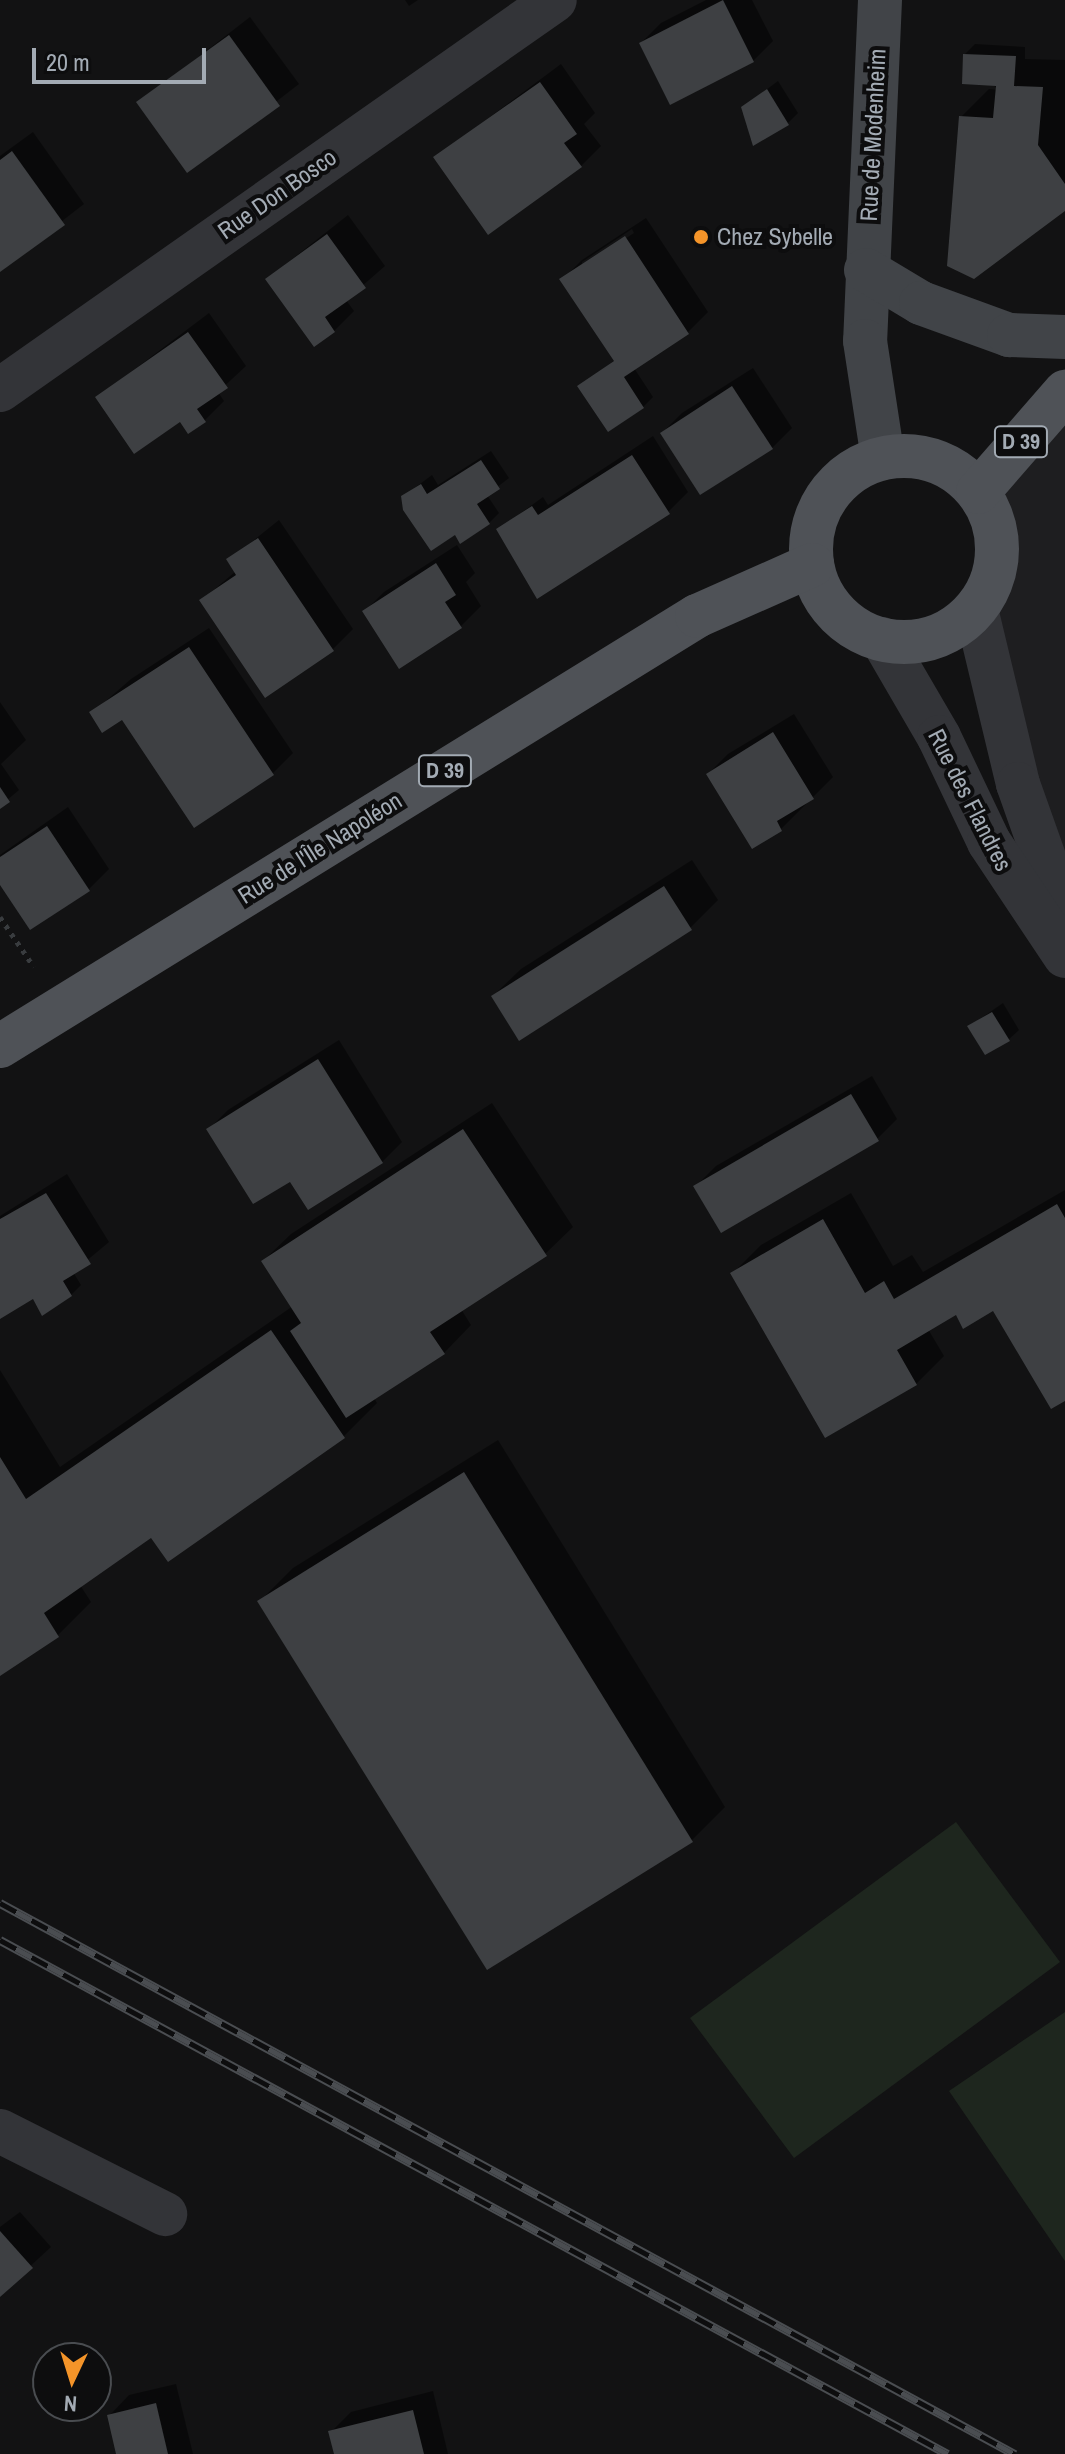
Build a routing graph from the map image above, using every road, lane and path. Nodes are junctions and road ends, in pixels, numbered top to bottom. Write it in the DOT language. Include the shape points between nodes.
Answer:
graph roads {
  1 [pos="555,0"];
  2 [pos="880,0"];
  3 [pos="866,270"];
  4 [pos="1065,337"];
  5 [pos="0,390"];
  6 [pos="1065,392"];
  7 [pos="883,458"];
  8 [pos="978,492"];
  9 [pos="812,565"];
  10 [pos="976,609"];
  11 [pos="882,639"];
  12 [pos="1065,917"];
  13 [pos="1065,956"];
  14 [pos="0,1046"];
  15 [pos="0,2131"];
  16 [pos="165,2214"];
  1 -- 5 [label="street, Rue Don Bosco"];
  2 -- 3 [label="main road, Rue de Modenheim"];
  3 -- 4 [label="main road" via="921,303 1009,335"];
  3 -- 7 [label="main road, Rue de Modenheim" via="865,341"];
  6 -- 8 [label="main road, D 39"];
  7 -- 8 [label="main road" via="935,460"];
  7 -- 9 [label="main road" via="856,469 835,486 819,511"];
  8 -- 10 [label="main road" via="998,541 994,575"];
  9 -- 11 [label="main road" via="836,612 857,629"];
  9 -- 14 [label="main road, Rue de l'Île Napoléon / D 39" via="697,616"];
  10 -- 11 [label="main road" via="933,638"];
  10 -- 12 [label="street, Rue des Flandres" via="1018,784"];
  11 -- 13 [label="street, Rue des Flandres" via="933,726 989,842"];
  15 -- 16 [label="street"];
}
